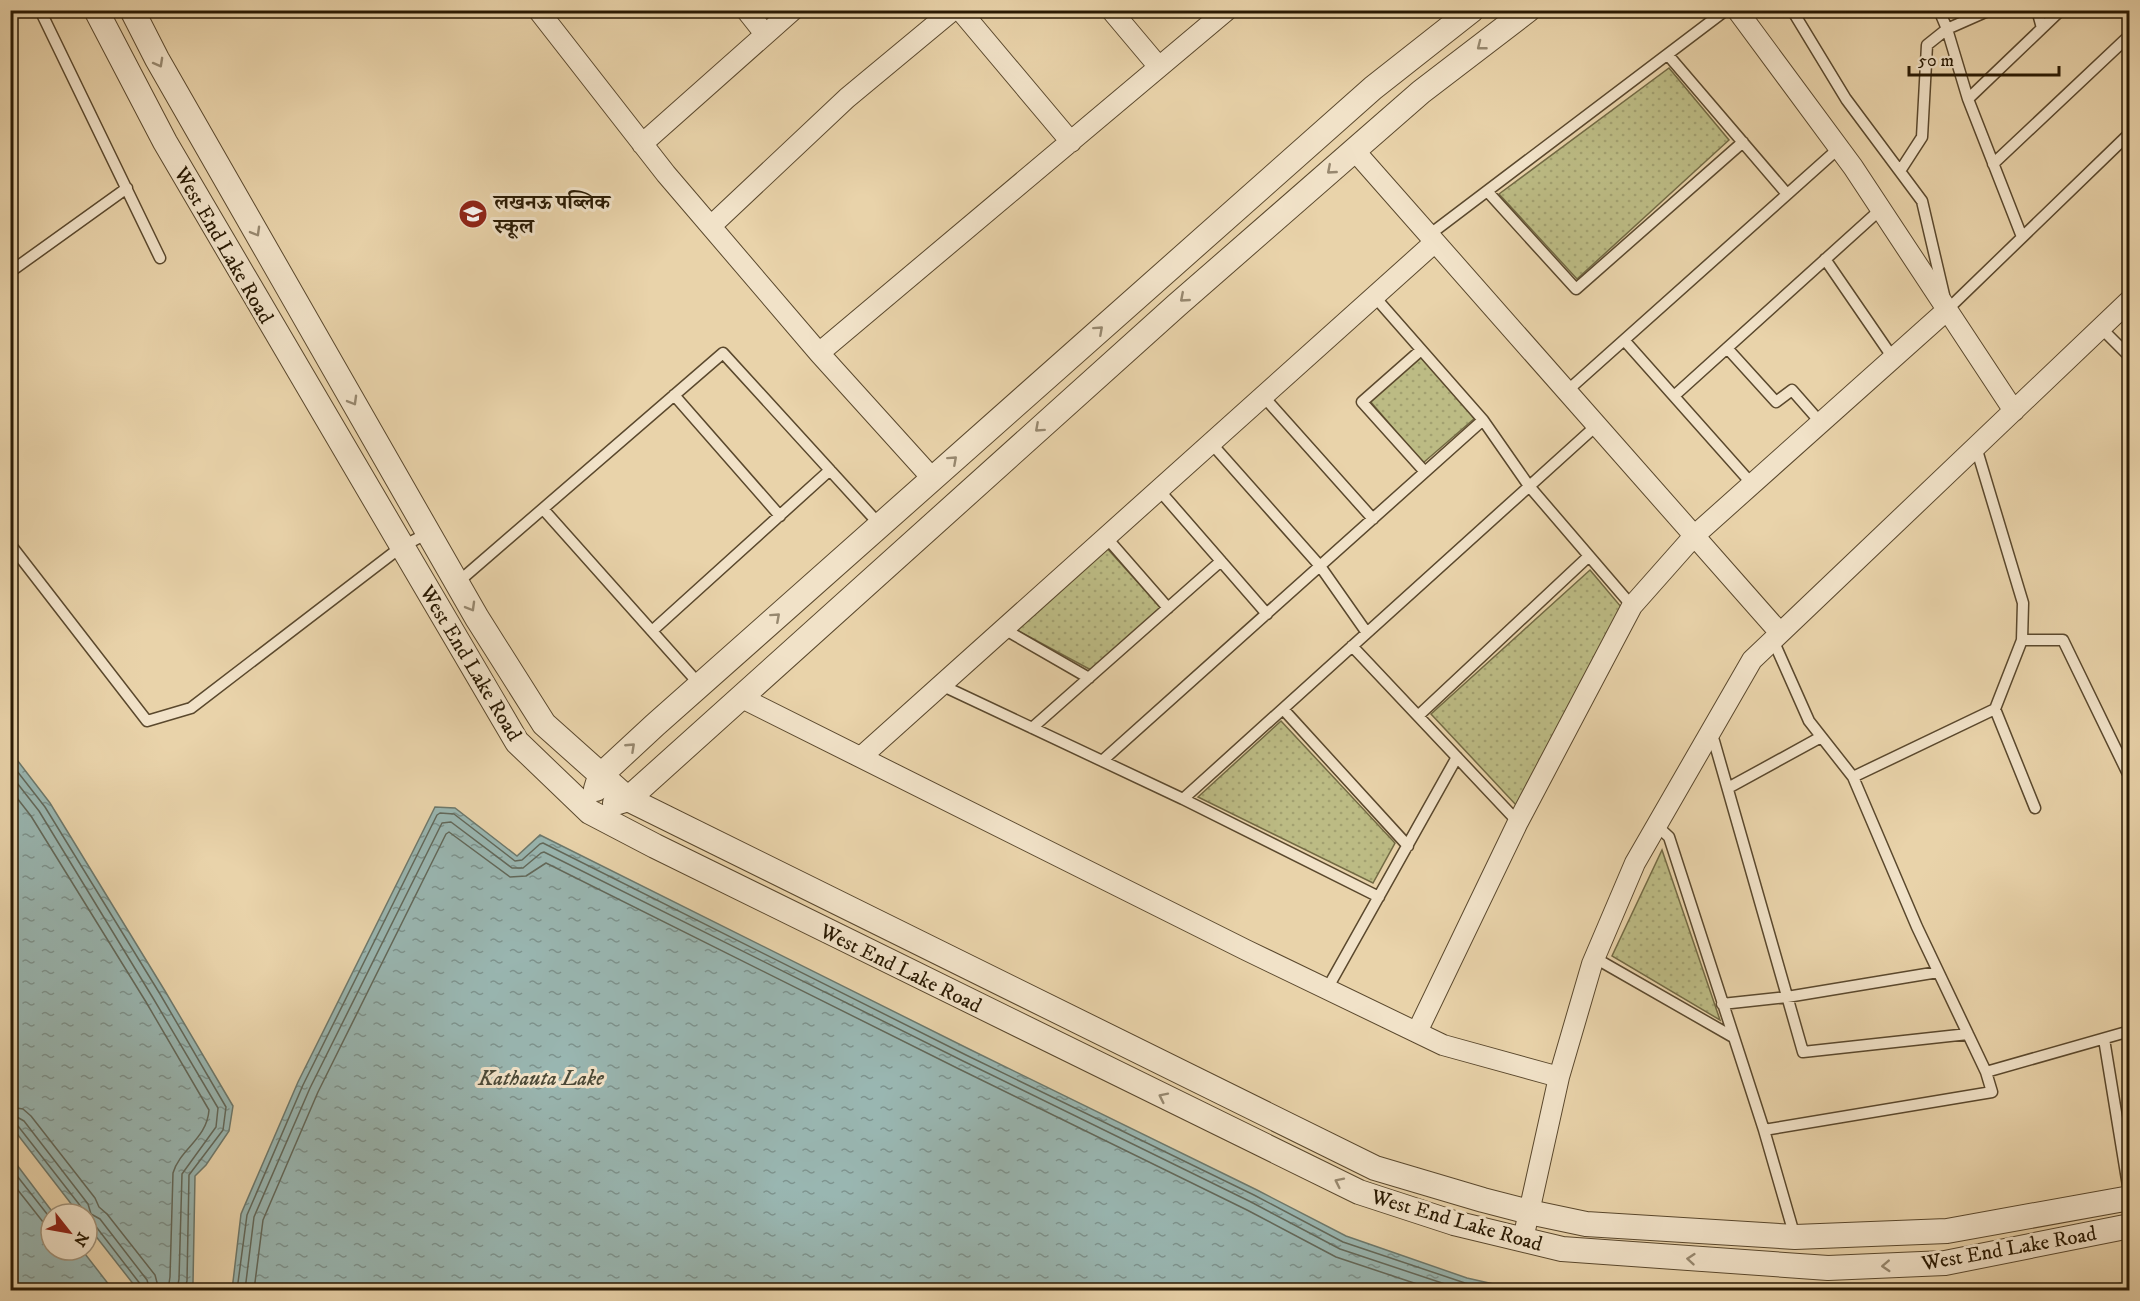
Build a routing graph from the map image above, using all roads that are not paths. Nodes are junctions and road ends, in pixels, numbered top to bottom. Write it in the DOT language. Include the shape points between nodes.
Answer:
graph roads {
  1 [pos="40,10"];
  2 [pos="96,10"];
  3 [pos="132,10"];
  4 [pos="537,10"];
  5 [pos="746,10"];
  6 [pos="793,10"];
  7 [pos="953,10"];
  8 [pos="960,10"];
  9 [pos="1111,10"];
  10 [pos="1472,10"];
  11 [pos="1528,10"];
  12 [pos="1726,10"];
  13 [pos="1737,10"];
  14 [pos="1792,10"];
  15 [pos="1939,10"];
  16 [pos="1990,10"];
  17 [pos="2037,10"];
  18 [pos="2061,10"];
  19 [pos="1216,14"];
  20 [pos="2042,28"];
  21 [pos="1947,29"];
  22 [pos="765,34"];
  23 [pos="2130,35"];
  24 [pos="1668,55"];
  25 [pos="1159,68"];
  26 [pos="1968,99"];
  27 [pos="2130,133"];
  28 [pos="1071,142"];
  29 [pos="1743,142"];
  30 [pos="642,144"];
  31 [pos="1839,148"];
  32 [pos="1354,150"];
  33 [pos="1993,164"];
  34 [pos="1900,171"];
  35 [pos="127,188"];
  36 [pos="1487,191"];
  37 [pos="1787,194"];
  38 [pos="1881,209"];
  39 [pos="711,226"];
  40 [pos="2022,237"];
  41 [pos="1432,238"];
  42 [pos="160,258"];
  43 [pos="1825,259"];
  44 [pos="10,272"];
  45 [pos="1374,296"];
  46 [pos="2130,300"];
  47 [pos="1947,310"];
  48 [pos="2101,328"];
  49 [pos="1624,340"];
  50 [pos="1727,348"];
  51 [pos="1421,350"];
  52 [pos="819,353"];
  53 [pos="2130,357"];
  54 [pos="1893,358"];
  55 [pos="1567,392"];
  56 [pos="674,396"];
  57 [pos="1263,396"];
  58 [pos="1674,396"];
  59 [pos="2014,411"];
  60 [pos="1483,420"];
  61 [pos="1821,423"];
  62 [pos="1597,425"];
  63 [pos="1210,443"];
  64 [pos="1976,447"];
  65 [pos="830,470"];
  66 [pos="1425,472"];
  67 [pos="932,478"];
  68 [pos="1752,484"];
  69 [pos="1529,486"];
  70 [pos="1159,490"];
  71 [pos="543,509"];
  72 [pos="780,516"];
  73 [pos="1373,519"];
  74 [pos="880,525"];
  75 [pos="428,533"];
  76 [pos="1694,536"];
  77 [pos="1106,537"];
  78 [pos="10,544"];
  79 [pos="401,548"];
  80 [pos="1589,556"];
  81 [pos="1221,561"];
  82 [pos="1320,566"];
  83 [pos="457,583"];
  84 [pos="1632,606"];
  85 [pos="1168,608"];
  86 [pos="1267,614"];
  87 [pos="1004,629"];
  88 [pos="652,631"];
  89 [pos="1367,633"];
  90 [pos="1776,636"];
  91 [pos="2022,640"];
  92 [pos="1352,646"];
  93 [pos="1089,678"];
  94 [pos="700,685"];
  95 [pos="941,686"];
  96 [pos="740,697"];
  97 [pos="1283,708"];
  98 [pos="1995,709"];
  99 [pos="1418,716"];
  100 [pos="1032,728"];
  101 [pos="1821,736"];
  102 [pos="1707,737"];
  103 [pos="1457,757"];
  104 [pos="861,758"];
  105 [pos="1102,761"];
  106 [pos="600,776"];
  107 [pos="1853,777"];
  108 [pos="2130,778"];
  109 [pos="1728,788"];
  110 [pos="628,799"];
  111 [pos="1183,799"];
  112 [pos="2035,808"];
  113 [pos="590,812"];
  114 [pos="1518,822"];
  115 [pos="1656,825"];
  116 [pos="1408,846"];
  117 [pos="1379,897"];
  118 [pos="1595,958"];
  119 [pos="1938,972"];
  120 [pos="1327,989"];
  121 [pos="1787,997"];
  122 [pos="1722,1004"];
  123 [pos="2130,1031"];
  124 [pos="1417,1032"];
  125 [pos="1968,1034"];
  126 [pos="1733,1037"];
  127 [pos="2104,1039"];
  128 [pos="1986,1072"];
  129 [pos="1559,1077"];
  130 [pos="1764,1130"];
  131 [pos="2130,1198"];
  132 [pos="1528,1212"];
  133 [pos="2130,1226"];
  134 [pos="1795,1237"];
  135 [pos="1523,1239"];
  1 -- 35 [label="lane"];
  2 -- 79 [label="street, West End Lake Road" via="165,142"];
  3 -- 75 [label="street, West End Lake Road, one-way"];
  4 -- 30 [label="street"];
  5 -- 22 [label="street"];
  6 -- 22 [label="street"];
  7 -- 39 [label="street" via="847,98"];
  8 -- 28 [label="street"];
  9 -- 25 [label="street"];
  67 -- 10 [label="street, one-way" via="1372,88"];
  11 -- 32 [label="street, one-way"];
  12 -- 24 [label="lane"];
  13 -- 31 [label="street"];
  14 -- 34 [label="lane" via="1846,99"];
  15 -- 21 [label="lane"];
  16 -- 21 [label="lane"];
  17 -- 20 [label="lane"];
  18 -- 20 [label="lane"];
  19 -- 25 [label="street"];
  20 -- 26 [label="lane"];
  21 -- 26 [label="lane"];
  21 -- 34 [label="lane" via="1927,45 1922,137"];
  22 -- 30 [label="street"];
  23 -- 33 [label="lane"];
  24 -- 29 [label="lane"];
  24 -- 36 [label="lane"];
  25 -- 28 [label="street"];
  26 -- 33 [label="lane"];
  27 -- 40 [label="lane"];
  28 -- 52 [label="street"];
  29 -- 36 [label="lane" via="1576,289"];
  29 -- 37 [label="lane"];
  30 -- 39 [label="street"];
  31 -- 37 [label="lane"];
  31 -- 38 [label="street"];
  32 -- 41 [label="street"];
  32 -- 96 [label="street, one-way"];
  33 -- 40 [label="lane"];
  34 -- 47 [label="lane" via="1922,201"];
  35 -- 42 [label="lane"];
  35 -- 44 [label="lane"];
  36 -- 41 [label="lane"];
  37 -- 49 [label="lane"];
  38 -- 43 [label="lane"];
  38 -- 47 [label="street"];
  39 -- 52 [label="street"];
  40 -- 47 [label="lane"];
  41 -- 45 [label="street"];
  41 -- 55 [label="street"];
  43 -- 50 [label="lane"];
  43 -- 54 [label="lane"];
  45 -- 51 [label="lane"];
  45 -- 57 [label="street"];
  46 -- 48 [label="street"];
  47 -- 54 [label="street"];
  47 -- 59 [label="street"];
  48 -- 53 [label="lane"];
  48 -- 59 [label="street"];
  49 -- 55 [label="lane"];
  49 -- 58 [label="lane"];
  50 -- 58 [label="lane"];
  50 -- 61 [label="lane" via="1776,402 1792,390"];
  51 -- 60 [label="lane"];
  51 -- 66 [label="lane" via="1362,402"];
  52 -- 67 [label="street"];
  54 -- 61 [label="street"];
  55 -- 62 [label="street"];
  56 -- 65 [label="lane" via="723,353"];
  56 -- 71 [label="lane"];
  56 -- 72 [label="lane"];
  57 -- 63 [label="street"];
  57 -- 73 [label="lane"];
  58 -- 68 [label="lane"];
  59 -- 64 [label="street"];
  60 -- 66 [label="lane"];
  60 -- 69 [label="lane"];
  61 -- 68 [label="street"];
  62 -- 69 [label="lane"];
  62 -- 76 [label="street"];
  63 -- 70 [label="street"];
  63 -- 82 [label="lane"];
  64 -- 90 [label="street"];
  64 -- 91 [label="lane" via="2023,603"];
  65 -- 72 [label="lane"];
  65 -- 74 [label="lane"];
  66 -- 73 [label="lane"];
  67 -- 74 [label="street"];
  68 -- 76 [label="street"];
  69 -- 80 [label="lane"];
  69 -- 89 [label="lane"];
  70 -- 77 [label="street"];
  70 -- 81 [label="lane"];
  71 -- 83 [label="lane"];
  71 -- 88 [label="lane"];
  72 -- 88 [label="lane"];
  73 -- 82 [label="lane"];
  94 -- 74 [label="street, one-way"];
  75 -- 79 [label="lane"];
  75 -- 83 [label="street, West End Lake Road"];
  76 -- 84 [label="street"];
  76 -- 90 [label="street"];
  77 -- 85 [label="lane"];
  77 -- 87 [label="street"];
  78 -- 79 [label="lane" via="147,721 191,708"];
  79 -- 113 [label="street, West End Lake Road" via="517,742"];
  80 -- 84 [label="lane"];
  80 -- 99 [label="lane"];
  81 -- 85 [label="lane"];
  81 -- 86 [label="lane"];
  82 -- 86 [label="lane"];
  82 -- 89 [label="lane"];
  83 -- 106 [label="street, West End Lake Road, one-way" via="544,724"];
  84 -- 114 [label="street"];
  85 -- 93 [label="lane"];
  86 -- 105 [label="lane"];
  87 -- 93 [label="lane"];
  87 -- 95 [label="street"];
  88 -- 94 [label="lane"];
  89 -- 92 [label="lane"];
  90 -- 101 [label="lane" via="1809,721"];
  90 -- 102 [label="street" via="1752,660"];
  91 -- 98 [label="lane"];
  91 -- 108 [label="lane" via="2063,640"];
  92 -- 97 [label="lane"];
  92 -- 99 [label="lane"];
  93 -- 100 [label="lane"];
  106 -- 94 [label="street, one-way"];
  95 -- 100 [label="lane"];
  95 -- 104 [label="street"];
  96 -- 104 [label="street"];
  96 -- 110 [label="street"];
  97 -- 111 [label="lane"];
  97 -- 116 [label="lane"];
  98 -- 107 [label="lane"];
  98 -- 112 [label="lane"];
  99 -- 103 [label="lane"];
  100 -- 105 [label="lane"];
  101 -- 107 [label="lane"];
  101 -- 109 [label="lane"];
  102 -- 109 [label="lane" via="1714,741"];
  102 -- 115 [label="street"];
  103 -- 114 [label="lane"];
  103 -- 116 [label="lane"];
  104 -- 120 [label="street"];
  105 -- 111 [label="lane"];
  106 -- 110 [label="street, West End Lake Road"];
  106 -- 113 [label="street"];
  107 -- 119 [label="lane"];
  109 -- 121 [label="lane"];
  110 -- 113 [label="street"];
  110 -- 132 [label="street, West End Lake Road" via="1376,1168"];
  111 -- 117 [label="lane"];
  135 -- 113 [label="street, West End Lake Road, one-way" via="1454,1223 1359,1192"];
  114 -- 124 [label="street"];
  115 -- 118 [label="street" via="1635,863"];
  115 -- 122 [label="lane" via="1669,837"];
  116 -- 117 [label="lane"];
  117 -- 120 [label="lane"];
  118 -- 126 [label="lane"];
  118 -- 129 [label="street"];
  119 -- 121 [label="lane"];
  119 -- 125 [label="lane"];
  120 -- 124 [label="street"];
  121 -- 122 [label="lane"];
  121 -- 125 [label="lane" via="1803,1052"];
  122 -- 126 [label="lane"];
  123 -- 127 [label="lane"];
  124 -- 129 [label="street" via="1443,1045"];
  125 -- 128 [label="lane"];
  126 -- 130 [label="lane"];
  127 -- 128 [label="lane"];
  127 -- 131 [label="lane"];
  128 -- 130 [label="lane" via="1992,1092"];
  129 -- 132 [label="street"];
  130 -- 134 [label="lane"];
  131 -- 134 [label="street, West End Lake Road" via="1947,1231"];
  132 -- 134 [label="street, West End Lake Road" via="1586,1224"];
  132 -- 135 [label="street"];
  133 -- 135 [label="street, West End Lake Road, one-way" via="1945,1263 1828,1268 1562,1249"];
}
